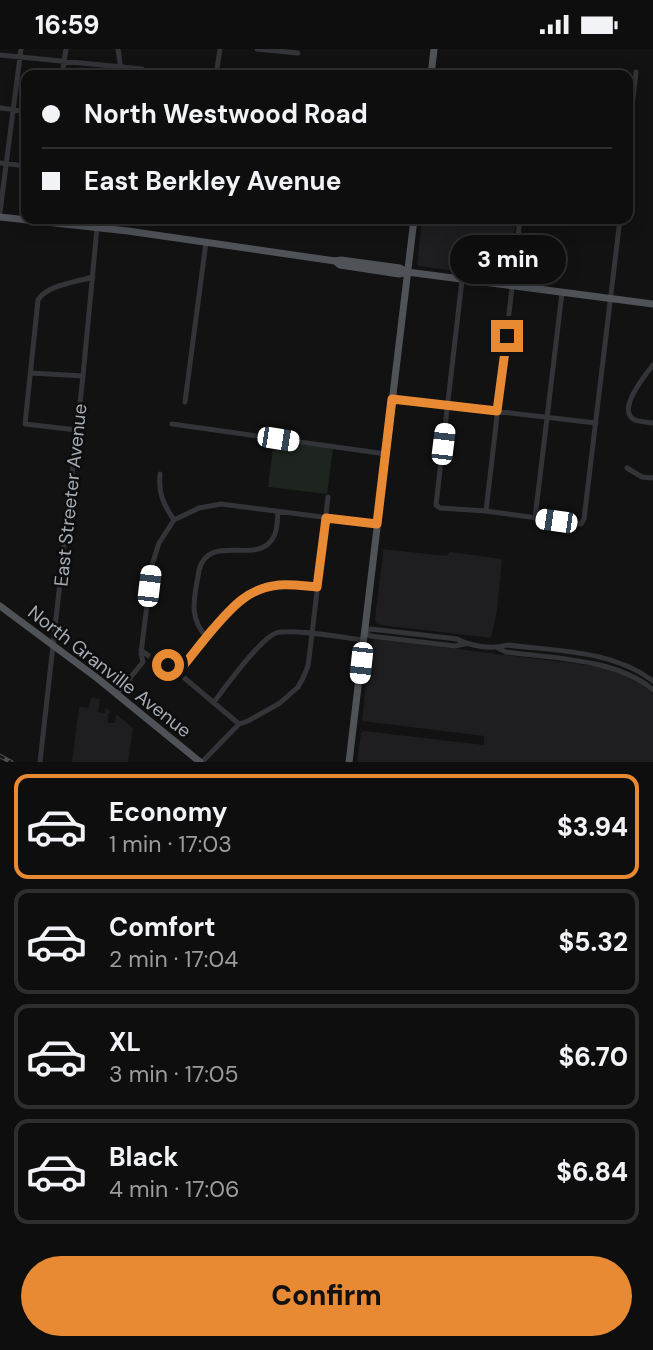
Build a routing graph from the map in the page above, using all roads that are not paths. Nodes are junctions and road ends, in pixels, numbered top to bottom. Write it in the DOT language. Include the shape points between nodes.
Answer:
graph roads {
  1 [pos="21,49"];
  2 [pos="66,49"];
  3 [pos="118,49"];
  4 [pos="220,49"];
  5 [pos="257,49"];
  6 [pos="434,49"];
  7 [pos="298,53"];
  8 [pos="0,55"];
  9 [pos="20,57"];
  10 [pos="64,62"];
  11 [pos="120,67"];
  12 [pos="142,69"];
  13 [pos="63,70"];
  14 [pos="217,70"];
  15 [pos="432,70"];
  16 [pos="636,72"];
  17 [pos="633,98"];
  18 [pos="0,108"];
  19 [pos="12,110"];
  20 [pos="21,111"];
  21 [pos="3,164"];
  22 [pos="21,166"];
  23 [pos="0,212"];
  24 [pos="0,217"];
  25 [pos="21,218"];
  26 [pos="81,224"];
  27 [pos="413,224"];
  28 [pos="519,224"];
  29 [pos="619,224"];
  30 [pos="97,228"];
  31 [pos="206,242"];
  32 [pos="407,272"];
  33 [pos="93,277"];
  34 [pos="462,280"];
  35 [pos="513,286"];
  36 [pos="562,292"];
  37 [pos="611,299"];
  38 [pos="653,304"];
  39 [pos="653,365"];
  40 [pos="31,373"];
  41 [pos="83,376"];
  42 [pos="392,399"];
  43 [pos="184,402"];
  44 [pos="448,406"];
  45 [pos="497,411"];
  46 [pos="547,417"];
  47 [pos="653,422"];
  48 [pos="596,423"];
  49 [pos="172,424"];
  50 [pos="77,430"];
  51 [pos="386,454"];
  52 [pos="627,468"];
  53 [pos="160,474"];
  54 [pos="653,478"];
  55 [pos="328,497"];
  56 [pos="486,511"];
  57 [pos="278,512"];
  58 [pos="326,518"];
  59 [pos="535,518"];
  60 [pos="174,520"];
  61 [pos="377,524"];
  62 [pos="317,587"];
  63 [pos="0,606"];
  64 [pos="365,631"];
  65 [pos="312,634"];
  66 [pos="207,637"];
  67 [pos="363,640"];
  68 [pos="52,645"];
  69 [pos="498,648"];
  70 [pos="141,650"];
  71 [pos="143,662"];
  72 [pos="158,663"];
  73 [pos="178,672"];
  74 [pos="653,681"];
  75 [pos="653,690"];
  76 [pos="117,694"];
  77 [pos="214,702"];
  78 [pos="239,724"];
  79 [pos="40,762"];
  80 [pos="201,762"];
  81 [pos="349,762"];
  1 -- 9 [label="street"];
  2 -- 10 [label="street"];
  3 -- 11 [label="street"];
  4 -- 14 [label="street"];
  5 -- 7 [label="street"];
  6 -- 15 [label="main road"];
  8 -- 9 [label="street"];
  9 -- 10 [label="street"];
  9 -- 19 [label="street"];
  10 -- 11 [label="street"];
  10 -- 13 [label="street"];
  11 -- 12 [label="street"];
  16 -- 17 [label="street"];
  18 -- 19 [label="street"];
  19 -- 20 [label="street"];
  19 -- 21 [label="street"];
  21 -- 22 [label="street"];
  21 -- 23 [label="street"];
  24 -- 25 [label="main road"];
  26 -- 30 [label="main road"];
  27 -- 32 [label="main road"];
  28 -- 35 [label="street"];
  29 -- 37 [label="street"];
  30 -- 31 [label="main road"];
  30 -- 33 [label="street, East Streeter Avenue"];
  31 -- 32 [label="main road"];
  31 -- 43 [label="street"];
  32 -- 34 [label="main road"];
  32 -- 42 [label="main road"];
  33 -- 40 [label="street" via="50,290 39,299"];
  33 -- 41 [label="street, East Streeter Avenue"];
  34 -- 35 [label="main road"];
  34 -- 44 [label="street"];
  35 -- 36 [label="main road"];
  35 -- 45 [label="street"];
  36 -- 37 [label="main road"];
  36 -- 46 [label="street"];
  37 -- 38 [label="main road"];
  37 -- 48 [label="street"];
  39 -- 47 [label="street" via="633,393 629,412 635,420"];
  40 -- 41 [label="street"];
  40 -- 50 [label="street" via="24,424"];
  41 -- 50 [label="street, East Streeter Avenue"];
  42 -- 44 [label="street"];
  42 -- 51 [label="main road"];
  44 -- 45 [label="street"];
  44 -- 56 [label="street" via="436,505"];
  45 -- 46 [label="street"];
  45 -- 56 [label="street"];
  46 -- 48 [label="street"];
  46 -- 59 [label="street"];
  48 -- 59 [label="street" via="584,520 577,524"];
  49 -- 51 [label="street"];
  50 -- 68 [label="street, East Streeter Avenue"];
  51 -- 61 [label="main road"];
  52 -- 54 [label="street"];
  53 -- 60 [label="street" via="160,494"];
  55 -- 58 [label="street"];
  56 -- 59 [label="street"];
  57 -- 58 [label="street"];
  57 -- 60 [label="street" via="221,504"];
  57 -- 66 [label="street" via="275,534 264,548 216,552 201,563 194,615"];
  58 -- 61 [label="street"];
  58 -- 62 [label="street"];
  60 -- 70 [label="street" via="154,556"];
  61 -- 64 [label="main road"];
  62 -- 65 [label="street"];
  62 -- 66 [label="street" via="278,585 254,591 233,606"];
  63 -- 68 [label="main road, North Granville Avenue"];
  64 -- 67 [label="main road"];
  64 -- 69 [label="street" via="370,636"];
  65 -- 67 [label="street"];
  65 -- 77 [label="street" via="284,631 270,637"];
  65 -- 78 [label="street" via="298,687 274,707"];
  66 -- 73 [label="street"];
  67 -- 81 [label="main road"];
  68 -- 76 [label="main road, North Granville Avenue"];
  68 -- 79 [label="street, East Streeter Avenue"];
  69 -- 74 [label="street" via="507,645 609,659"];
  69 -- 75 [label="street" via="608,667"];
  70 -- 71 [label="street"];
  70 -- 72 [label="street"];
  71 -- 72 [label="street"];
  71 -- 76 [label="street"];
  72 -- 73 [label="street"];
  73 -- 77 [label="street"];
  76 -- 80 [label="main road, North Granville Avenue"];
  77 -- 78 [label="street"];
  78 -- 80 [label="street"];
}
